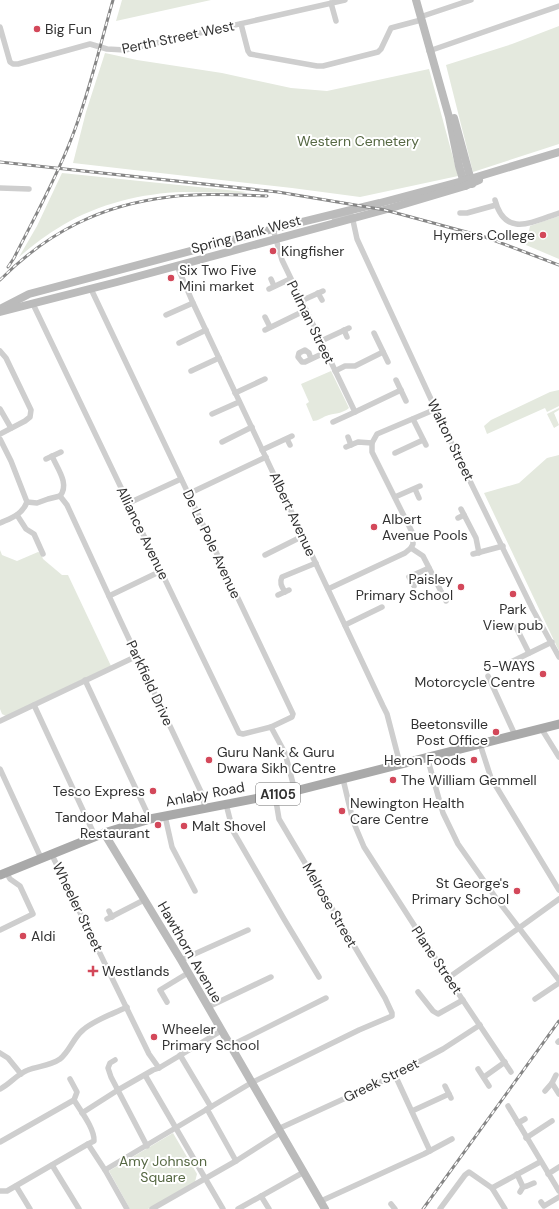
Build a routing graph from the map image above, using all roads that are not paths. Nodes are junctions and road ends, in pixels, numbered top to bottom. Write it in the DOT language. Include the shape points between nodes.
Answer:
graph roads {
  1 [pos="345,0"];
  2 [pos="416,0"];
  3 [pos="471,0"];
  4 [pos="331,3"];
  5 [pos="559,6"];
  6 [pos="420,19"];
  7 [pos="336,21"];
  8 [pos="241,24"];
  9 [pos="0,27"];
  10 [pos="429,51"];
  11 [pos="559,152"];
  12 [pos="468,182"];
  13 [pos="0,188"];
  14 [pos="29,189"];
  15 [pos="458,212"];
  16 [pos="559,213"];
  17 [pos="352,218"];
  18 [pos="312,220"];
  19 [pos="273,229"];
  20 [pos="277,239"];
  21 [pos="177,266"];
  22 [pos="271,279"];
  23 [pos="290,279"];
  24 [pos="274,286"];
  25 [pos="91,289"];
  26 [pos="269,289"];
  27 [pos="322,300"];
  28 [pos="301,301"];
  29 [pos="193,303"];
  30 [pos="33,304"];
  31 [pos="0,309"];
  32 [pos="306,310"];
  33 [pos="0,312"];
  34 [pos="166,315"];
  35 [pos="265,318"];
  36 [pos="206,330"];
  37 [pos="374,333"];
  38 [pos="347,337"];
  39 [pos="321,341"];
  40 [pos="179,343"];
  41 [pos="0,351"];
  42 [pos="326,352"];
  43 [pos="383,352"];
  44 [pos="219,358"];
  45 [pos="311,359"];
  46 [pos="388,362"];
  47 [pos="335,370"];
  48 [pos="191,371"];
  49 [pos="266,379"];
  50 [pos="396,380"];
  51 [pos="401,390"];
  52 [pos="235,393"];
  53 [pos="406,401"];
  54 [pos="239,402"];
  55 [pos="1,407"];
  56 [pos="436,409"];
  57 [pos="355,412"];
  58 [pos="212,414"];
  59 [pos="413,419"];
  60 [pos="333,422"];
  61 [pos="252,427"];
  62 [pos="11,428"];
  63 [pos="0,434"];
  64 [pos="348,437"];
  65 [pos="0,439"];
  66 [pos="222,442"];
  67 [pos="372,443"];
  68 [pos="290,445"];
  69 [pos="262,450"];
  70 [pos="61,452"];
  71 [pos="395,453"];
  72 [pos="52,456"];
  73 [pos="266,457"];
  74 [pos="46,459"];
  75 [pos="181,479"];
  76 [pos="188,494"];
  77 [pos="60,496"];
  78 [pos="395,497"];
  79 [pos="419,498"];
  80 [pos="27,502"];
  81 [pos="131,502"];
  82 [pos="16,515"];
  83 [pos="458,518"];
  84 [pos="0,523"];
  85 [pos="303,536"];
  86 [pos="503,546"];
  87 [pos="411,548"];
  88 [pos="42,554"];
  89 [pos="265,555"];
  90 [pos="316,563"];
  91 [pos="429,568"];
  92 [pos="161,571"];
  93 [pos="414,586"];
  94 [pos="328,589"];
  95 [pos="278,595"];
  96 [pos="109,596"];
  97 [pos="446,601"];
  98 [pos="382,607"];
  99 [pos="345,624"];
  100 [pos="516,627"];
  101 [pos="552,642"];
  102 [pos="528,653"];
  103 [pos="137,656"];
  104 [pos="559,657"];
  105 [pos="510,662"];
  106 [pos="488,676"];
  107 [pos="85,680"];
  108 [pos="34,705"];
  109 [pos="0,721"];
  110 [pos="559,724"];
  111 [pos="271,727"];
  112 [pos="541,728"];
  113 [pos="515,735"];
  114 [pos="480,744"];
  115 [pos="427,757"];
  116 [pos="559,757"];
  117 [pos="400,764"];
  118 [pos="0,769"];
  119 [pos="343,779"];
  120 [pos="295,791"];
  121 [pos="275,795"];
  122 [pos="226,804"];
  123 [pos="205,808"];
  124 [pos="165,816"];
  125 [pos="150,819"];
  126 [pos="100,835"];
  127 [pos="51,853"];
  128 [pos="41,858"];
  129 [pos="2,874"];
  130 [pos="559,890"];
  131 [pos="195,891"];
  132 [pos="559,899"];
  133 [pos="144,900"];
  134 [pos="109,911"];
  135 [pos="519,928"];
  136 [pos="0,930"];
  137 [pos="248,930"];
  138 [pos="181,960"];
  139 [pos="188,973"];
  140 [pos="271,977"];
  141 [pos="319,977"];
  142 [pos="448,978"];
  143 [pos="559,980"];
  144 [pos="559,983"];
  145 [pos="418,992"];
  146 [pos="326,998"];
  147 [pos="535,999"];
  148 [pos="463,1000"];
  149 [pos="167,1002"];
  150 [pos="127,1007"];
  151 [pos="208,1007"];
  152 [pos="480,1025"];
  153 [pos="222,1031"];
  154 [pos="230,1046"];
  155 [pos="0,1053"];
  156 [pos="180,1055"];
  157 [pos="110,1060"];
  158 [pos="505,1062"];
  159 [pos="158,1068"];
  160 [pos="478,1069"];
  161 [pos="511,1072"];
  162 [pos="21,1074"];
  163 [pos="145,1075"];
  164 [pos="395,1075"];
  165 [pos="556,1075"];
  166 [pos="484,1077"];
  167 [pos="70,1079"];
  168 [pos="251,1083"];
  169 [pos="552,1083"];
  170 [pos="446,1086"];
  171 [pos="489,1086"];
  172 [pos="0,1090"];
  173 [pos="118,1090"];
  174 [pos="545,1091"];
  175 [pos="559,1094"];
  176 [pos="74,1100"];
  177 [pos="508,1106"];
  178 [pos="209,1108"];
  179 [pos="412,1111"];
  180 [pos="82,1113"];
  181 [pos="525,1119"];
  182 [pos="552,1121"];
  183 [pos="518,1123"];
  184 [pos="176,1127"];
  185 [pos="279,1131"];
  186 [pos="526,1138"];
  187 [pos="452,1139"];
  188 [pos="0,1142"];
  189 [pos="88,1144"];
  190 [pos="147,1146"];
  191 [pos="430,1151"];
  192 [pos="236,1161"];
  193 [pos="540,1162"];
  194 [pos="52,1165"];
  195 [pos="559,1167"];
  196 [pos="105,1170"];
  197 [pos="304,1172"];
  198 [pos="517,1174"];
  199 [pos="548,1174"];
  200 [pos="205,1178"];
  201 [pos="534,1183"];
  202 [pos="16,1186"];
  203 [pos="492,1188"];
  204 [pos="0,1190"];
  205 [pos="559,1191"];
  206 [pos="262,1196"];
  207 [pos="559,1197"];
  208 [pos="541,1202"];
  209 [pos="323,1205"];
  210 [pos="502,1208"];
  211 [pos="30,1209"];
  212 [pos="79,1209"];
  213 [pos="127,1209"];
  214 [pos="152,1209"];
  215 [pos="223,1209"];
  216 [pos="238,1209"];
  217 [pos="269,1209"];
  218 [pos="440,1209"];
  1 -- 4 [label="street, Perth Street West"];
  2 -- 6 [label="street"];
  3 -- 6 [label="street"];
  4 -- 7 [label="street"];
  4 -- 8 [label="street, Perth Street West"];
  5 -- 10 [label="street"];
  6 -- 8 [label="street" via="390,28 378,52 323,66 250,54"];
  6 -- 10 [label="street"];
  8 -- 9 [label="street, Perth Street West" via="125,50 107,49 90,44 13,64 10,62"];
  10 -- 12 [label="street"];
  11 -- 12 [label="street, Spring Bank West"];
  12 -- 17 [label="street, Spring Bank West"];
  12 -- 18 [label="street, Spring Bank West"];
  13 -- 14 [label="street"];
  15 -- 16 [label="street" via="467,213 495,203 503,219 511,223 527,224"];
  17 -- 18 [label="street" via="348,215"];
  17 -- 20 [label="street, Spring Bank West"];
  17 -- 56 [label="street, Walton Street" via="357,238"];
  18 -- 19 [label="street, Spring Bank West"];
  19 -- 20 [label="street, Pulman Street"];
  19 -- 31 [label="street, Spring Bank West" via="29,294"];
  20 -- 21 [label="street, Spring Bank West"];
  20 -- 23 [label="street, Pulman Street"];
  21 -- 25 [label="street, Spring Bank West"];
  21 -- 29 [label="street, Albert Avenue"];
  22 -- 24 [label="street"];
  23 -- 24 [label="street"];
  23 -- 28 [label="street, Pulman Street"];
  24 -- 26 [label="street"];
  25 -- 30 [label="street, Spring Bank West"];
  25 -- 75 [label="street, De La Pole Avenue"];
  27 -- 28 [label="street" via="321,292"];
  28 -- 32 [label="street, Pulman Street"];
  29 -- 34 [label="street"];
  29 -- 36 [label="street, Albert Avenue"];
  30 -- 33 [label="street, Spring Bank West"];
  30 -- 81 [label="street, Alliance Avenue" via="126,498"];
  32 -- 35 [label="street" via="268,328"];
  32 -- 39 [label="street, Pulman Street"];
  36 -- 40 [label="street"];
  36 -- 44 [label="street, Albert Avenue"];
  37 -- 43 [label="street"];
  38 -- 39 [label="street" via="346,329"];
  39 -- 42 [label="street, Pulman Street"];
  41 -- 62 [label="street" via="6,358 30,410 30,417"];
  42 -- 45 [label="street"];
  42 -- 47 [label="street, Pulman Street"];
  43 -- 46 [label="street"];
  43 -- 47 [label="street" via="355,366"];
  44 -- 48 [label="street"];
  44 -- 52 [label="street, Albert Avenue"];
  47 -- 57 [label="street, Pulman Street"];
  49 -- 52 [label="street"];
  50 -- 51 [label="street"];
  51 -- 53 [label="street"];
  51 -- 57 [label="street"];
  52 -- 54 [label="street, Albert Avenue"];
  54 -- 58 [label="street"];
  54 -- 61 [label="street, Albert Avenue"];
  55 -- 62 [label="street"];
  56 -- 59 [label="street"];
  56 -- 86 [label="street, Walton Street"];
  57 -- 60 [label="street"];
  59 -- 67 [label="street" via="378,434"];
  59 -- 71 [label="street" via="424,443"];
  61 -- 66 [label="street"];
  61 -- 69 [label="street, Albert Avenue"];
  62 -- 63 [label="street"];
  64 -- 67 [label="street" via="349,446 358,442"];
  65 -- 80 [label="street"];
  67 -- 78 [label="street" via="372,452"];
  68 -- 69 [label="street" via="289,438"];
  69 -- 73 [label="street, Albert Avenue"];
  70 -- 72 [label="street"];
  72 -- 74 [label="street"];
  72 -- 77 [label="street" via="64,483"];
  73 -- 76 [label="street"];
  73 -- 85 [label="street, Albert Avenue"];
  75 -- 76 [label="street, De La Pole Avenue"];
  75 -- 81 [label="street"];
  76 -- 111 [label="street, De La Pole Avenue" via="293,714 292,717"];
  77 -- 80 [label="street" via="38,503"];
  77 -- 96 [label="street, Parkfield Drive" via="67,505"];
  78 -- 79 [label="street" via="417,487"];
  78 -- 87 [label="street" via="413,534"];
  80 -- 82 [label="street" via="25,509"];
  81 -- 92 [label="street, Alliance Avenue" via="130,507"];
  82 -- 84 [label="street"];
  82 -- 88 [label="street" via="26,529 34,534"];
  83 -- 86 [label="street" via="463,512 476,538 476,553"];
  85 -- 89 [label="street"];
  85 -- 90 [label="street, Albert Avenue"];
  86 -- 101 [label="street, Walton Street" via="533,610"];
  87 -- 91 [label="street" via="423,556"];
  87 -- 94 [label="street" via="406,553"];
  90 -- 94 [label="street, Albert Avenue"];
  90 -- 95 [label="street" via="282,577 280,584 287,591"];
  91 -- 93 [label="street" via="409,577"];
  91 -- 97 [label="street"];
  92 -- 96 [label="street"];
  92 -- 111 [label="street, Alliance Avenue" via="239,733"];
  94 -- 99 [label="street, Albert Avenue"];
  96 -- 103 [label="street, Parkfield Drive"];
  98 -- 99 [label="street"];
  99 -- 117 [label="street, Albert Avenue" via="387,714"];
  100 -- 102 [label="street"];
  101 -- 102 [label="street"];
  101 -- 104 [label="street, Walton Street"];
  102 -- 105 [label="street"];
  103 -- 107 [label="street"];
  103 -- 123 [label="street, Parkfield Drive" via="202,794"];
  106 -- 113 [label="street"];
  107 -- 108 [label="street"];
  107 -- 125 [label="street"];
  108 -- 109 [label="street"];
  108 -- 126 [label="street"];
  110 -- 112 [label="main road, Anlaby Road / A1105"];
  111 -- 120 [label="street" via="285,753"];
  112 -- 113 [label="main road, Anlaby Road / A1105"];
  112 -- 116 [label="street"];
  113 -- 114 [label="main road, Anlaby Road / A1105"];
  114 -- 115 [label="main road, Anlaby Road / A1105"];
  114 -- 130 [label="street" via="491,778"];
  115 -- 117 [label="main road, Anlaby Road / A1105"];
  115 -- 135 [label="street" via="442,809 458,844"];
  117 -- 119 [label="main road, Anlaby Road / A1105"];
  118 -- 128 [label="street"];
  119 -- 120 [label="main road, Anlaby Road / A1105"];
  119 -- 142 [label="street, Plane Street" via="353,821 364,847"];
  120 -- 121 [label="main road, Anlaby Road / A1105"];
  121 -- 122 [label="main road, Anlaby Road / A1105"];
  121 -- 168 [label="street, Melrose Street" via="279,819 385,998 392,1016"];
  122 -- 123 [label="main road, Anlaby Road / A1105"];
  122 -- 141 [label="street" via="233,831"];
  123 -- 124 [label="main road, Anlaby Road / A1105"];
  124 -- 125 [label="main road, Anlaby Road / A1105"];
  124 -- 131 [label="street" via="172,848"];
  125 -- 126 [label="main road, Anlaby Road / A1105"];
  126 -- 127 [label="main road, Anlaby Road / A1105"];
  126 -- 133 [label="street, Hawthorn Avenue"];
  127 -- 128 [label="main road, Anlaby Road / A1105"];
  127 -- 150 [label="street, Wheeler Street"];
  128 -- 129 [label="main road, Anlaby Road / A1105"];
  129 -- 136 [label="street" via="20,886 33,914"];
  132 -- 135 [label="street"];
  133 -- 134 [label="street" via="110,918"];
  133 -- 138 [label="street, Hawthorn Avenue"];
  135 -- 142 [label="street"];
  135 -- 143 [label="street"];
  137 -- 138 [label="street"];
  138 -- 139 [label="street, Hawthorn Avenue"];
  139 -- 149 [label="street" via="160,990"];
  139 -- 151 [label="street, Hawthorn Avenue"];
  140 -- 151 [label="street"];
  142 -- 148 [label="street, Plane Street"];
  144 -- 147 [label="street"];
  145 -- 148 [label="street" via="433,1012 438,1014"];
  146 -- 154 [label="street"];
  148 -- 152 [label="street, Plane Street"];
  150 -- 159 [label="street, Wheeler Street"];
  150 -- 162 [label="street" via="82,1030 70,1050 59,1060"];
  151 -- 153 [label="street, Hawthorn Avenue"];
  152 -- 158 [label="street, Plane Street"];
  152 -- 164 [label="street, Greek Street"];
  153 -- 154 [label="street, Hawthorn Avenue"];
  153 -- 156 [label="street"];
  154 -- 168 [label="street, Hawthorn Avenue"];
  155 -- 162 [label="street" via="8,1058"];
  156 -- 159 [label="street"];
  156 -- 178 [label="street"];
  157 -- 173 [label="street" via="108,1068"];
  158 -- 161 [label="street, Plane Street"];
  158 -- 166 [label="street"];
  159 -- 163 [label="street"];
  160 -- 166 [label="street"];
  162 -- 172 [label="street"];
  163 -- 173 [label="street"];
  163 -- 184 [label="street"];
  164 -- 179 [label="street"];
  164 -- 185 [label="street, Greek Street"];
  165 -- 169 [label="street"];
  166 -- 171 [label="street"];
  167 -- 176 [label="street" via="78,1092"];
  168 -- 178 [label="street"];
  168 -- 185 [label="street, Hawthorn Avenue"];
  169 -- 174 [label="street"];
  169 -- 175 [label="street"];
  170 -- 179 [label="street" via="450,1096"];
  173 -- 180 [label="street"];
  173 -- 190 [label="street"];
  176 -- 180 [label="street"];
  176 -- 188 [label="street"];
  177 -- 183 [label="street"];
  178 -- 184 [label="street"];
  178 -- 192 [label="street"];
  179 -- 191 [label="street"];
  180 -- 189 [label="street" via="94,1136 94,1141"];
  181 -- 183 [label="street"];
  182 -- 186 [label="street"];
  183 -- 186 [label="street"];
  184 -- 190 [label="street"];
  184 -- 200 [label="street"];
  185 -- 192 [label="street, Greek Street"];
  185 -- 197 [label="street, Hawthorn Avenue"];
  186 -- 193 [label="street"];
  187 -- 191 [label="street"];
  189 -- 194 [label="street"];
  189 -- 196 [label="street"];
  190 -- 196 [label="street"];
  191 -- 209 [label="street"];
  192 -- 200 [label="street, Greek Street"];
  193 -- 198 [label="street"];
  193 -- 199 [label="street"];
  194 -- 202 [label="street"];
  194 -- 212 [label="street"];
  195 -- 199 [label="street"];
  196 -- 213 [label="street"];
  197 -- 206 [label="street"];
  197 -- 209 [label="street, Hawthorn Avenue"];
  198 -- 201 [label="street" via="521,1189"];
  198 -- 203 [label="street"];
  199 -- 205 [label="street"];
  200 -- 214 [label="street, Greek Street"];
  200 -- 215 [label="street"];
  202 -- 204 [label="street" via="6,1191"];
  202 -- 211 [label="street"];
  203 -- 210 [label="street"];
  203 -- 218 [label="street" via="469,1172"];
  206 -- 216 [label="street"];
  206 -- 217 [label="street"];
  207 -- 208 [label="street" via="544,1206"];
}
